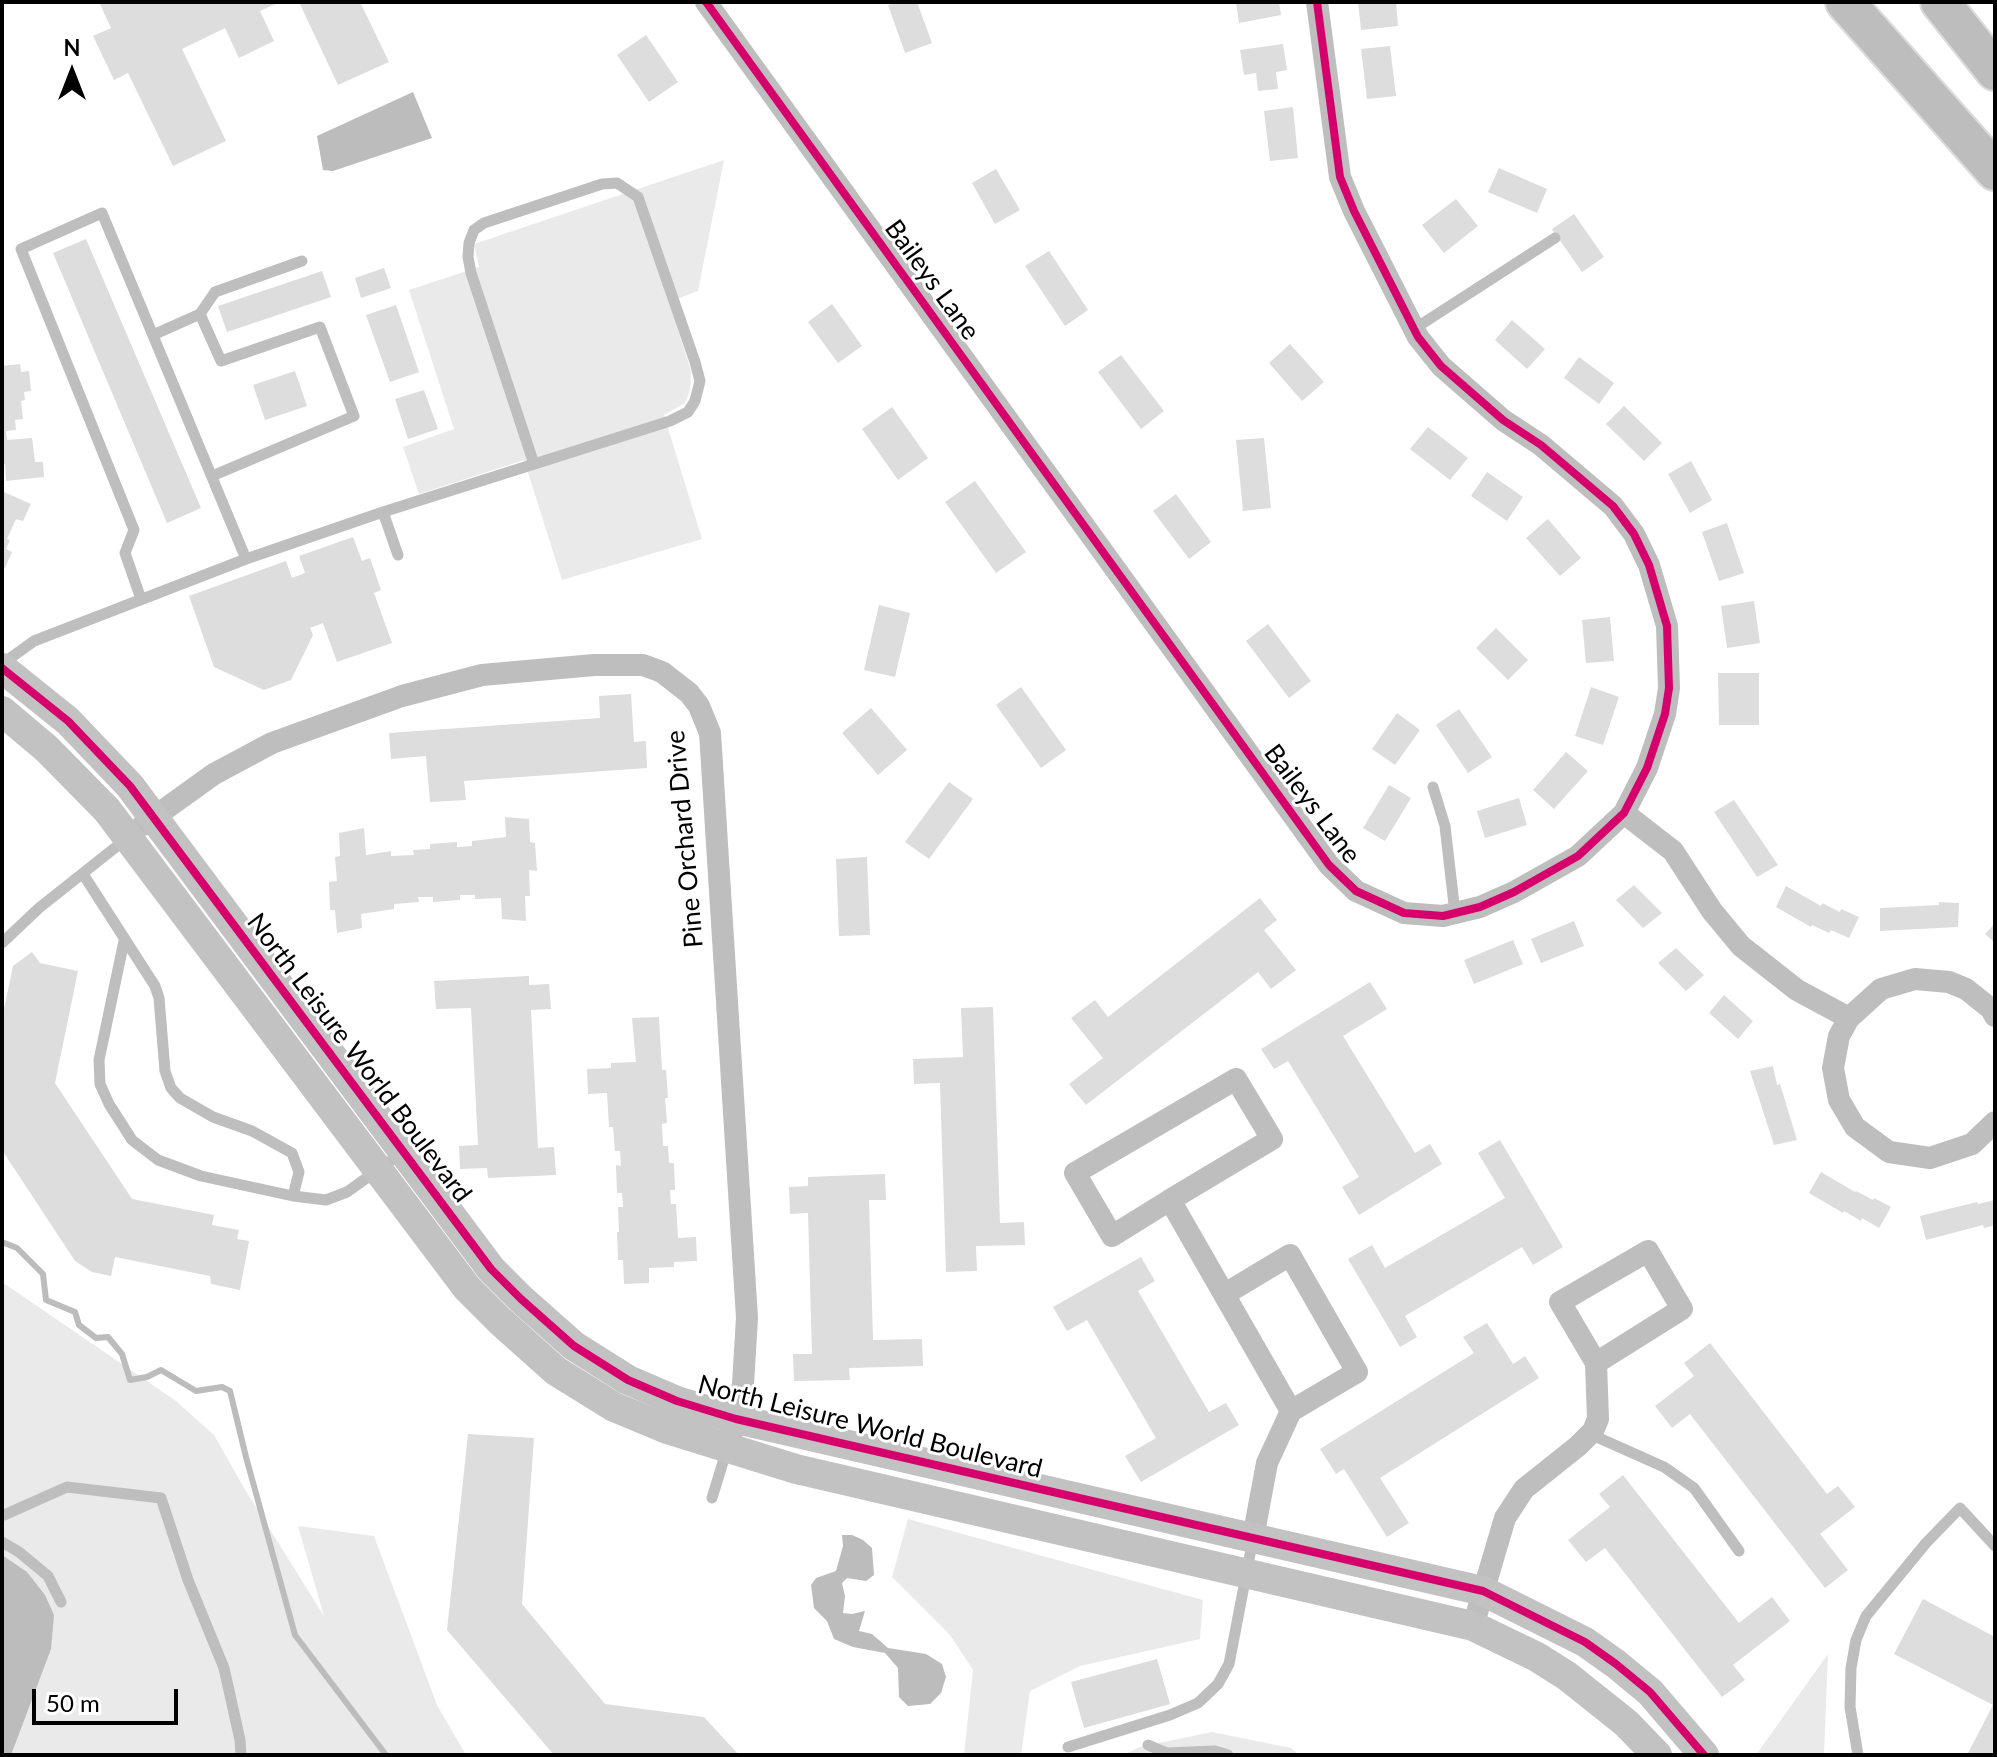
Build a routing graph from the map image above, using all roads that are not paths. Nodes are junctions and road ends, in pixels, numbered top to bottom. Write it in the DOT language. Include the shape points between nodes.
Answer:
graph roads {
  1 [pos="706,2"];
  2 [pos="1317,2"];
  3 [pos="1845,2"];
  4 [pos="1940,2"];
  5 [pos="1995,71"];
  6 [pos="1995,171"];
  7 [pos="1555,238"];
  8 [pos="302,261"];
  9 [pos="200,314"];
  10 [pos="1414,329"];
  11 [pos="153,335"];
  12 [pos="534,464"];
  13 [pos="212,476"];
  14 [pos="383,512"];
  15 [pos="398,555"];
  16 [pos="246,559"];
  17 [pos="141,599"];
  18 [pos="2,666"];
  19 [pos="2,711"];
  20 [pos="1433,787"];
  21 [pos="1624,813"];
  22 [pos="155,816"];
  23 [pos="127,838"];
  24 [pos="83,874"];
  25 [pos="1455,913"];
  26 [pos="124,941"];
  27 [pos="2,943"];
  28 [pos="1995,1016"];
  29 [pos="1849,1018"];
  30 [pos="1995,1122"];
  31 [pos="404,1151"];
  32 [pos="378,1169"];
  33 [pos="293,1196"];
  34 [pos="1170,1200"];
  35 [pos="1225,1294"];
  36 [pos="1596,1363"];
  37 [pos="1291,1411"];
  38 [pos="736,1419"];
  39 [pos="1590,1434"];
  40 [pos="727,1448"];
  41 [pos="712,1498"];
  42 [pos="2,1516"];
  43 [pos="1253,1538"];
  44 [pos="2,1542"];
  45 [pos="1995,1546"];
  46 [pos="1739,1551"];
  47 [pos="1248,1573"];
  48 [pos="1483,1591"];
  49 [pos="61,1602"];
  50 [pos="1473,1626"];
  51 [pos="1148,1745"];
  52 [pos="1068,1747"];
  53 [pos="241,1755"];
  54 [pos="1228,1755"];
  55 [pos="1657,1755"];
  56 [pos="1704,1755"];
  57 [pos="1858,1755"];
  1 -- 25 [label="street, Baileys Lane" via="1329,865 1356,891 1404,913"];
  2 -- 10 [label="street, Baileys Lane" via="1340,177"];
  3 -- 6 [label="highway"];
  4 -- 5 [label="highway"];
  7 -- 10 [label="lane"];
  8 -- 9 [label="lane" via="215,292"];
  9 -- 11 [label="lane"];
  9 -- 13 [label="lane" via="221,361 320,327 354,416"];
  10 -- 21 [label="street, Baileys Lane" via="1441,366 1613,506 1649,565 1667,626 1669,688 1647,768"];
  11 -- 13 [label="lane"];
  11 -- 17 [label="lane" via="102,213 21,249 134,530 125,553"];
  12 -- 12 [label="lane" via="670,421 688,412 695,401 700,381 695,362 638,197 617,183 484,223 469,243 471,273"];
  12 -- 14 [label="lane"];
  13 -- 16 [label="lane"];
  14 -- 15 [label="lane"];
  14 -- 16 [label="lane"];
  16 -- 17 [label="lane"];
  17 -- 18 [label="lane" via="34,641"];
  18 -- 22 [label="street, North Leisure World Boulevard" via="100,752"];
  19 -- 23 [label="street, North Leisure World Boulevard" via="47,749"];
  20 -- 25 [label="lane" via="1445,826"];
  21 -- 25 [label="street, Baileys Lane" via="1578,856 1514,892"];
  21 -- 29 [label="street" via="1673,851 1741,946 1797,990"];
  22 -- 23 [label="street, Pine Orchard Drive"];
  22 -- 31 [label="street, North Leisure World Boulevard"];
  22 -- 38 [label="street, Pine Orchard Drive" via="214,774 272,743 402,696 482,675 643,665 689,693 710,733 713,770 747,1318"];
  23 -- 24 [label="lane"];
  23 -- 32 [label="street, North Leisure World Boulevard"];
  24 -- 26 [label="lane"];
  24 -- 27 [label="lane"];
  26 -- 33 [label="lane" via="159,998 171,1088 213,1117 292,1153 299,1172"];
  26 -- 33 [label="lane" via="99,1060 100,1084 132,1140 158,1160 201,1176"];
  28 -- 29 [label="street" via="1966,989 1915,979 1881,989"];
  29 -- 30 [label="street" via="1839,1036 1833,1068 1839,1100 1855,1127 1889,1152 1930,1158 1972,1144"];
  31 -- 32 [label="lane"];
  31 -- 38 [label="street, North Leisure World Boulevard" via="491,1269 574,1346 628,1380"];
  32 -- 33 [label="lane" via="326,1200"];
  32 -- 40 [label="street, North Leisure World Boulevard" via="467,1288 556,1371 614,1407"];
  34 -- 34 [label="street" via="1272,1139 1236,1079 1075,1173 1112,1236"];
  34 -- 35 [label="street"];
  35 -- 37 [label="street"];
  35 -- 37 [label="street" via="1290,1255 1357,1372"];
  36 -- 36 [label="street" via="1560,1302 1648,1251 1682,1309"];
  36 -- 39 [label="street" via="1598,1419"];
  37 -- 43 [label="street" via="1267,1463"];
  38 -- 40 [label="street, Pine Orchard Drive"];
  38 -- 43 [label="street, North Leisure World Boulevard"];
  39 -- 46 [label="lane" via="1664,1467 1694,1488"];
  39 -- 48 [label="street" via="1524,1489 1505,1518"];
  40 -- 41 [label="lane"];
  40 -- 47 [label="street, North Leisure World Boulevard" via="796,1469"];
  42 -- 53 [label="lane" via="67,1487 161,1498 224,1668"];
  43 -- 47 [label="lane"];
  43 -- 48 [label="street, North Leisure World Boulevard"];
  44 -- 49 [label="lane" via="48,1576"];
  45 -- 57 [label="lane" via="1960,1508 1866,1616 1851,1668 1850,1707"];
  47 -- 50 [label="street, North Leisure World Boulevard"];
  47 -- 52 [label="lane" via="1229,1664 1218,1684 1184,1709"];
  48 -- 50 [label="street"];
  48 -- 56 [label="street, North Leisure World Boulevard" via="1585,1642 1616,1664 1650,1692"];
  50 -- 55 [label="street, North Leisure World Boulevard" via="1567,1676"];
  51 -- 54 [label="lane" via="1167,1753"];
}
